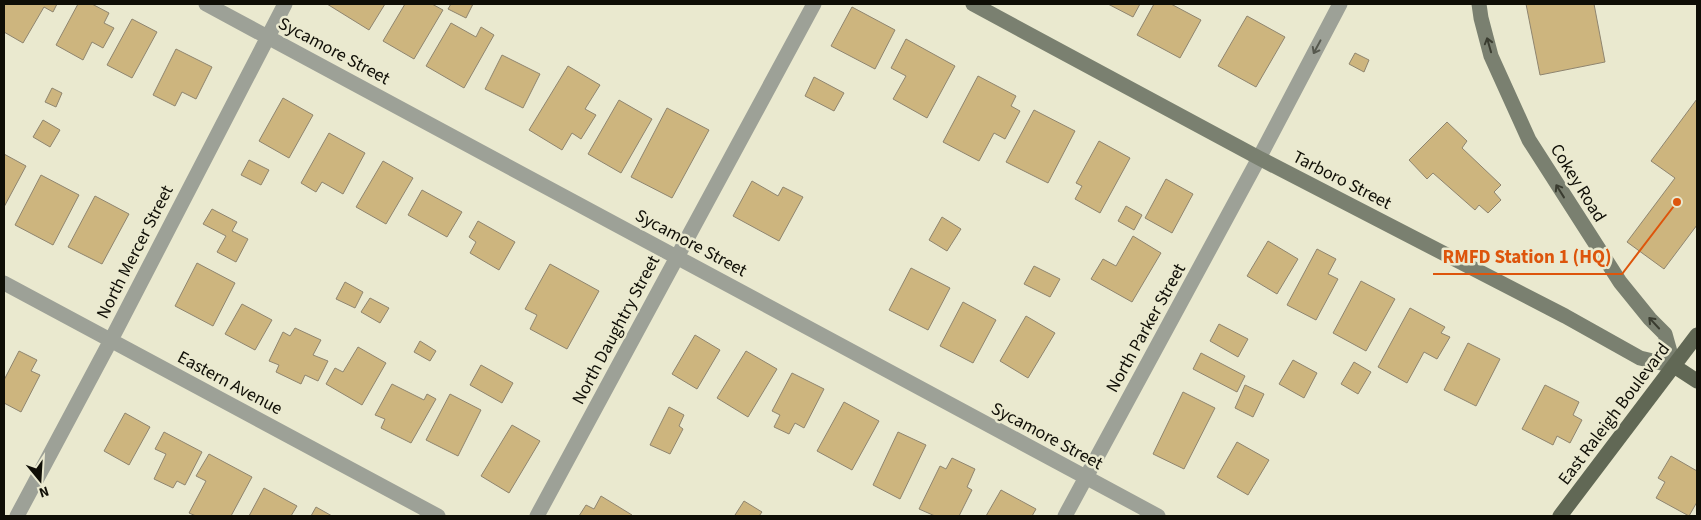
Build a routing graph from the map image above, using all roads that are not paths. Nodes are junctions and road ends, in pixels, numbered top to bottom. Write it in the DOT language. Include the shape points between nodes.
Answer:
graph roads {
  1 [pos="206,4"];
  2 [pos="285,4"];
  3 [pos="814,4"];
  4 [pos="973,4"];
  5 [pos="1340,4"];
  6 [pos="1479,4"];
  7 [pos="267,36"];
  8 [pos="1259,158"];
  9 [pos="678,256"];
  10 [pos="4,283"];
  11 [pos="1697,335"];
  12 [pos="111,340"];
  13 [pos="1674,366"];
  14 [pos="1697,381"];
  15 [pos="1086,478"];
  16 [pos="17,516"];
  17 [pos="438,516"];
  18 [pos="537,516"];
  19 [pos="1065,516"];
  20 [pos="1158,516"];
  21 [pos="1560,516"];
  1 -- 7 [label="street, Sycamore Street"];
  2 -- 7 [label="street, North Mercer Street"];
  3 -- 9 [label="street, North Daughtry Street"];
  4 -- 8 [label="street, Tarboro Street"];
  5 -- 8 [label="street, North Parker Street, one-way"];
  13 -- 6 [label="street, Cokey Road, one-way" via="1664,334 1620,282 1529,140 1491,56"];
  7 -- 9 [label="street, Sycamore Street"];
  7 -- 12 [label="street, North Mercer Street"];
  8 -- 13 [label="street, Tarboro Street" via="1566,316 1640,358"];
  8 -- 15 [label="street, North Parker Street"];
  9 -- 15 [label="street, Sycamore Street"];
  9 -- 18 [label="street, North Daughtry Street"];
  10 -- 12 [label="street, Eastern Avenue"];
  11 -- 13 [label="main road, East Raleigh Boulevard"];
  12 -- 16 [label="street, North Mercer Street"];
  12 -- 17 [label="street, Eastern Avenue"];
  13 -- 14 [label="main road, Tarboro Street"];
  13 -- 21 [label="main road, East Raleigh Boulevard"];
  15 -- 19 [label="street, North Parker Street"];
  15 -- 20 [label="street, Sycamore Street"];
}
